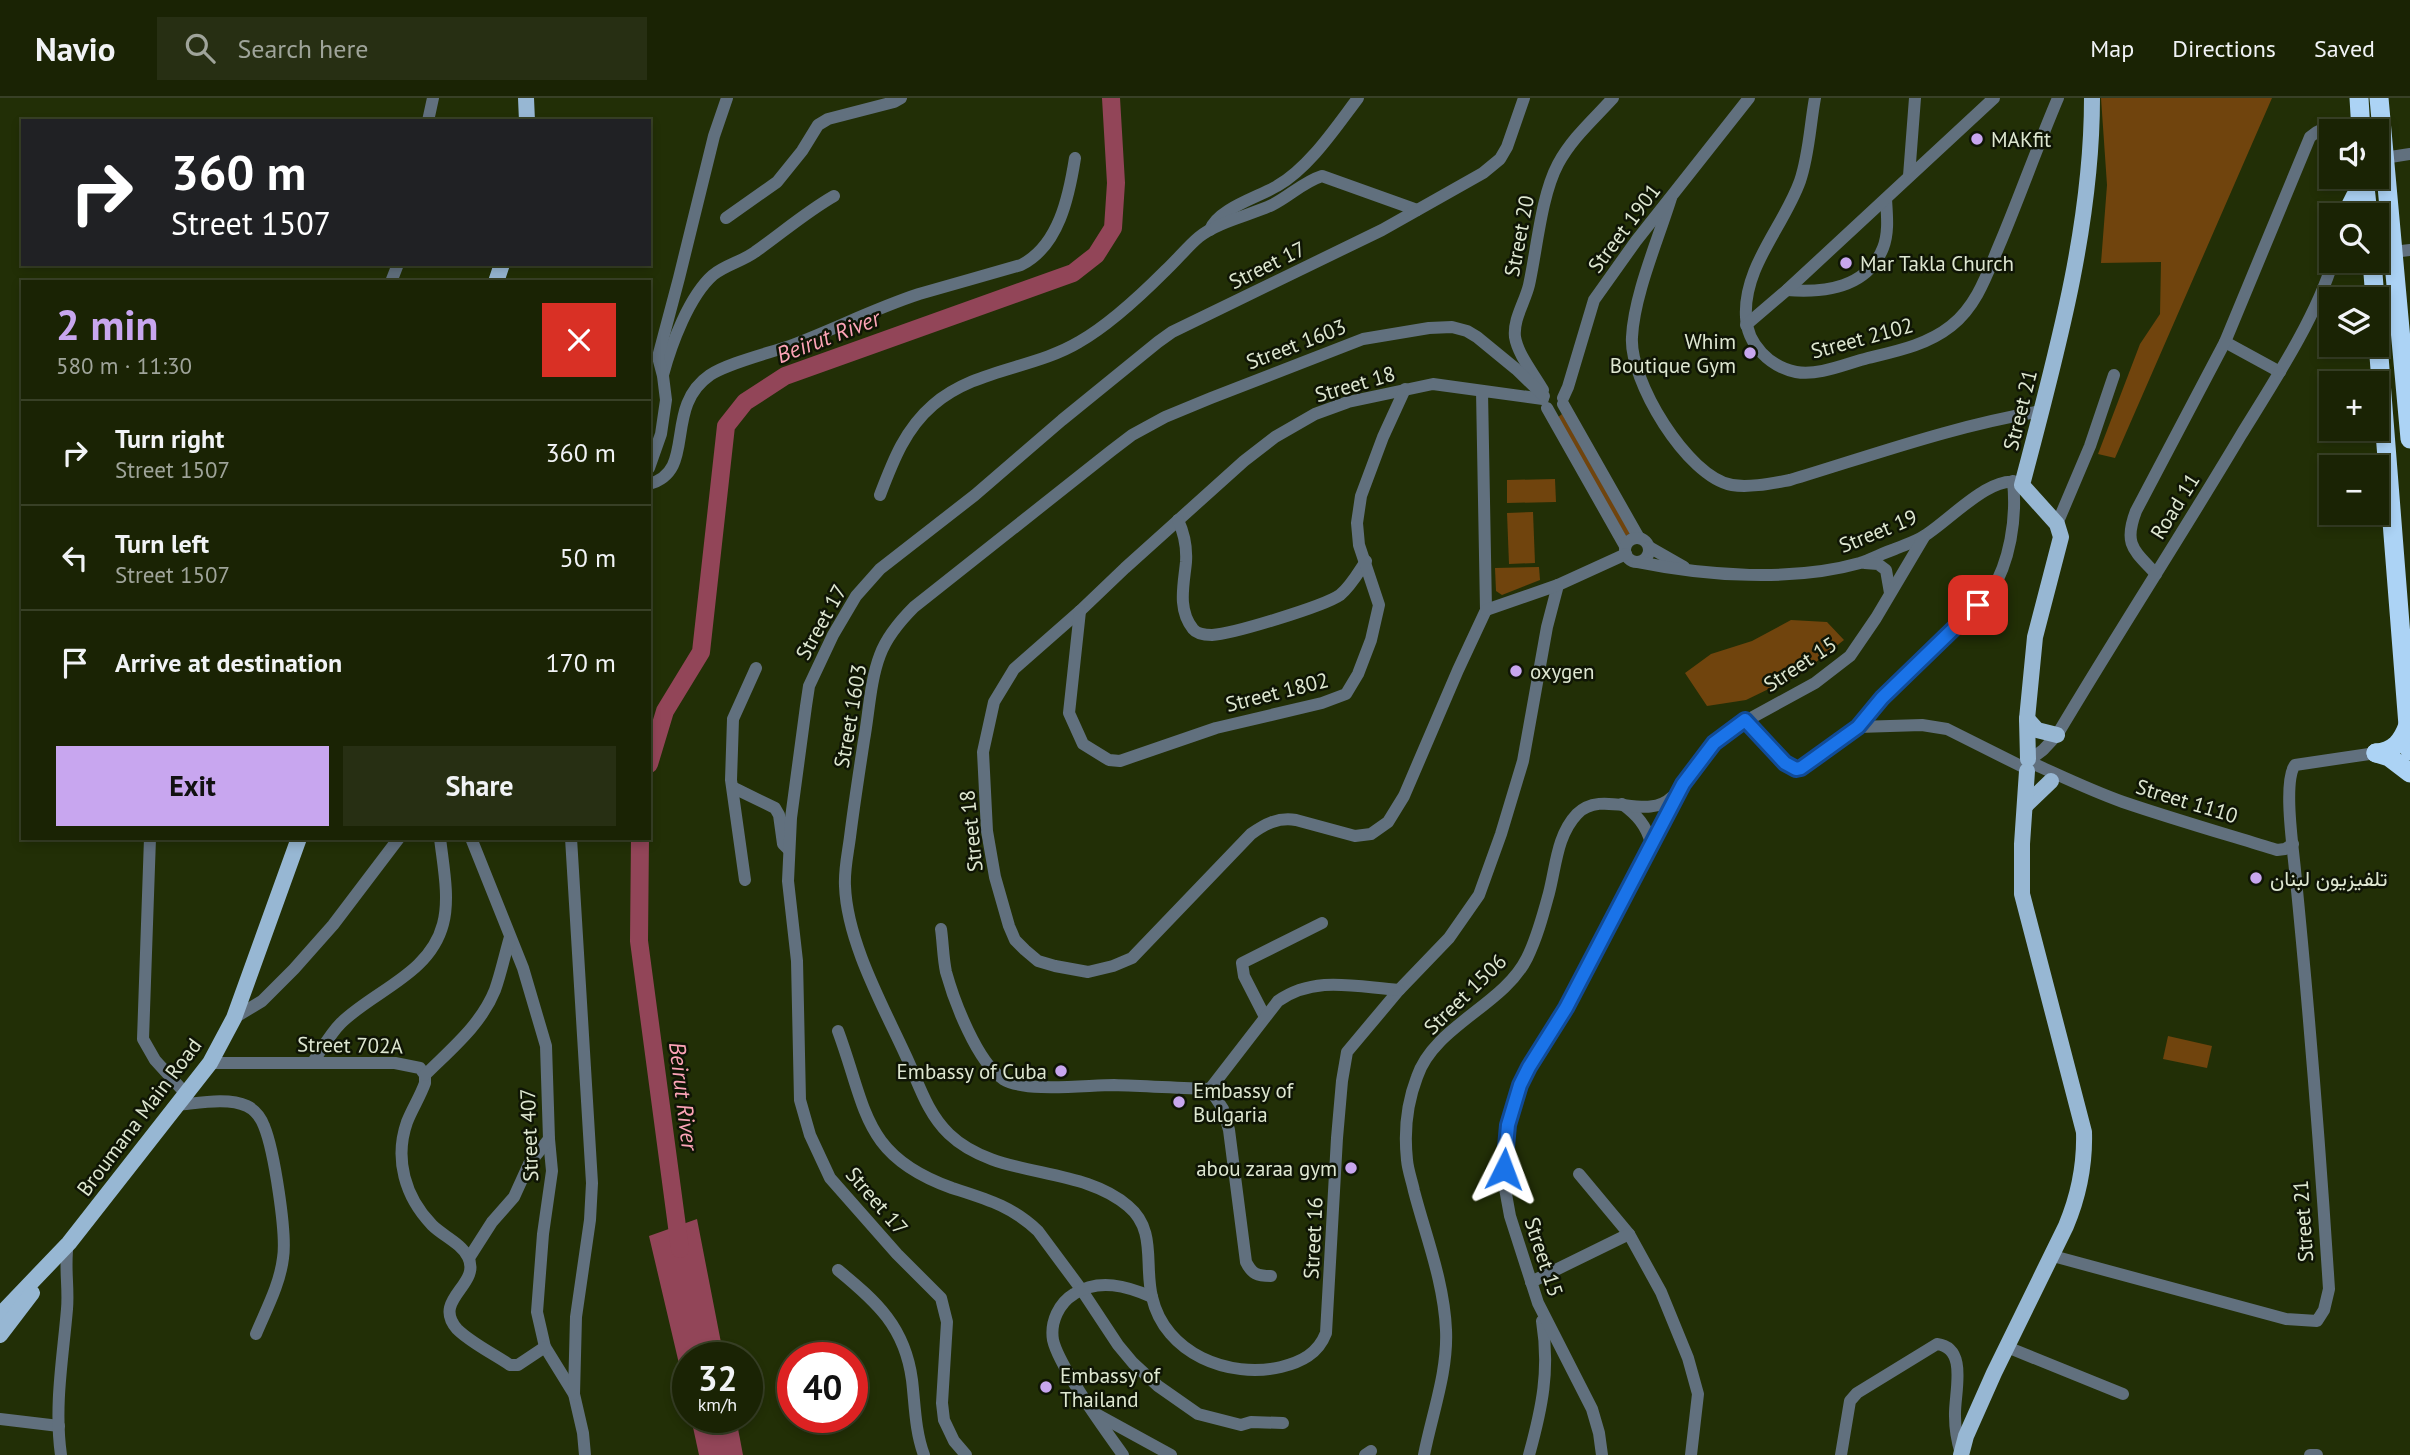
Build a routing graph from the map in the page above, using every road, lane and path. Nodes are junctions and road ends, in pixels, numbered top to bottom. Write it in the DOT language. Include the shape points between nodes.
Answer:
graph roads {
  1 [pos="433,98"];
  2 [pos="526,98"];
  3 [pos="727,98"];
  4 [pos="901,98"];
  5 [pos="1358,98"];
  6 [pos="1524,98"];
  7 [pos="1613,98"];
  8 [pos="1749,98"];
  9 [pos="1815,98"];
  10 [pos="1915,98"];
  11 [pos="1993,98"];
  12 [pos="2058,98"];
  13 [pos="2092,98"];
  14 [pos="2359,98"];
  15 [pos="2379,98"];
  16 [pos="2389,98"];
  17 [pos="428,119"];
  18 [pos="527,119"];
  19 [pos="2360,119"];
  20 [pos="2381,119"];
  21 [pos="2389,127"];
  22 [pos="2319,132"];
  23 [pos="2389,153"];
  24 [pos="2410,154"];
  25 [pos="1076,158"];
  26 [pos="1909,176"];
  27 [pos="2389,182"];
  28 [pos="834,196"];
  29 [pos="1671,198"];
  30 [pos="1886,199"];
  31 [pos="1417,210"];
  32 [pos="726,218"];
  33 [pos="1210,231"];
  34 [pos="2401,251"];
  35 [pos="2329,273"];
  36 [pos="1787,290"];
  37 [pos="1746,325"];
  38 [pos="2225,342"];
  39 [pos="2379,357"];
  40 [pos="2280,372"];
  41 [pos="2114,375"];
  42 [pos="663,376"];
  43 [pos="1405,389"];
  44 [pos="1482,391"];
  45 [pos="1545,399"];
  46 [pos="1563,401"];
  47 [pos="2042,411"];
  48 [pos="2410,439"];
  49 [pos="651,463"];
  50 [pos="651,483"];
  51 [pos="2018,483"];
  52 [pos="880,495"];
  53 [pos="1178,520"];
  54 [pos="2057,524"];
  55 [pos="1924,537"];
  56 [pos="1644,542"];
  57 [pos="1626,550"];
  58 [pos="1366,561"];
  59 [pos="1639,562"];
  60 [pos="1861,563"];
  61 [pos="1690,571"];
  62 [pos="2156,574"];
  63 [pos="1558,585"];
  64 [pos="1890,593"];
  65 [pos="1486,610"];
  66 [pos="1080,611"];
  67 [pos="756,668"];
  68 [pos="2027,719"];
  69 [pos="1745,720"];
  70 [pos="2408,724"];
  71 [pos="1858,727"];
  72 [pos="2057,735"];
  73 [pos="2410,751"];
  74 [pos="2376,753"];
  75 [pos="2028,765"];
  76 [pos="2410,773"];
  77 [pos="2050,781"];
  78 [pos="2070,781"];
  79 [pos="1683,784"];
  80 [pos="734,788"];
  81 [pos="1621,804"];
  82 [pos="2026,805"];
  83 [pos="150,840"];
  84 [pos="298,840"];
  85 [pos="398,840"];
  86 [pos="440,840"];
  87 [pos="472,840"];
  88 [pos="571,840"];
  89 [pos="1651,844"];
  90 [pos="2292,844"];
  91 [pos="789,850"];
  92 [pos="745,880"];
  93 [pos="1322,923"];
  94 [pos="941,929"];
  95 [pos="510,937"];
  96 [pos="1399,990"];
  97 [pos="1265,1017"];
  98 [pos="234,1018"];
  99 [pos="838,1031"];
  100 [pos="313,1062"];
  101 [pos="210,1063"];
  102 [pos="425,1075"];
  103 [pos="1210,1089"];
  104 [pos="182,1099"];
  105 [pos="549,1139"];
  106 [pos="1579,1174"];
  107 [pos="1629,1234"];
  108 [pos="69,1243"];
  109 [pos="57,1256"];
  110 [pos="2053,1256"];
  111 [pos="469,1258"];
  112 [pos="838,1270"];
  113 [pos="1271,1276"];
  114 [pos="1531,1282"];
  115 [pos="1082,1289"];
  116 [pos="1152,1297"];
  117 [pos="1538,1303"];
  118 [pos="0,1315"];
  119 [pos="256,1334"];
  120 [pos="0,1335"];
  121 [pos="545,1347"];
  122 [pos="2007,1347"];
  123 [pos="574,1394"];
  124 [pos="2123,1394"];
  125 [pos="1095,1414"];
  126 [pos="0,1419"];
  127 [pos="1283,1423"];
  128 [pos="59,1426"];
  129 [pos="583,1433"];
  130 [pos="61,1455"];
  131 [pos="585,1455"];
  132 [pos="593,1455"];
  133 [pos="924,1455"];
  134 [pos="966,1455"];
  135 [pos="1123,1455"];
  136 [pos="1171,1455"];
  137 [pos="1424,1455"];
  138 [pos="1529,1455"];
  139 [pos="1602,1455"];
  140 [pos="1691,1455"];
  141 [pos="1841,1455"];
  142 [pos="1961,1455"];
  143 [pos="2310,1455"];
  144 [pos="2317,1455"];
  1 -- 17 [label="street"];
  2 -- 18 [label="main road"];
  3 -- 42 [label="street" via="657,357"];
  4 -- 32 [label="street" via="828,118 818,125 778,182"];
  5 -- 33 [label="street" via="1296,172 1228,211"];
  6 -- 31 [label="street, Street 17" via="1500,159 1464,186"];
  7 -- 45 [label="street, Street 20" via="1586,125 1556,168 1515,326 1518,345"];
  8 -- 29 [label="street, Street 1901"];
  9 -- 37 [label="street" via="1801,180 1748,285"];
  10 -- 26 [label="street"];
  11 -- 26 [label="street"];
  12 -- 37 [label="street, Street 2102" via="1978,294 1952,326 1924,343 1801,373 1778,366 1761,352"];
  13 -- 47 [label="main road, Street 21" via="2077,248"];
  14 -- 19 [label="highway"];
  15 -- 20 [label="highway"];
  16 -- 21 [label="highway"];
  22 -- 38 [label="street" via="2310,138"];
  23 -- 24 [label="street"];
  25 -- 50 [label="street" via="1060,217 1032,260 918,295 717,371 691,394 682,416 673,469"];
  26 -- 30 [label="street"];
  27 -- 34 [label="highway"];
  28 -- 42 [label="street" via="753,254 714,274 697,294"];
  29 -- 46 [label="street, Street 1901" via="1594,300"];
  29 -- 47 [label="street" via="1634,317 1632,352 1643,385 1667,426 1692,460 1712,476 1732,485 1772,484 2010,416"];
  30 -- 36 [label="street"];
  30 -- 36 [label="street" via="1883,248 1863,276 1821,291"];
  31 -- 33 [label="street" via="1322,176 1273,205"];
  31 -- 91 [label="street, Street 17" via="1172,332 975,495 892,556 849,606 809,686"];
  33 -- 52 [label="street" via="1081,341 967,384 933,405 906,435"];
  34 -- 48 [label="highway"];
  35 -- 40 [label="street, Road 11"];
  36 -- 37 [label="street"];
  38 -- 40 [label="street"];
  38 -- 62 [label="street" via="2133,520 2130,544"];
  39 -- 70 [label="highway"];
  40 -- 62 [label="street, Road 11"];
  41 -- 54 [label="street"];
  42 -- 49 [label="street" via="663,424"];
  43 -- 44 [label="street, Street 18" via="1433,384"];
  43 -- 53 [label="street, Street 18" via="1315,414 1256,451"];
  43 -- 58 [label="street, Street 1802" via="1361,496 1358,534"];
  44 -- 45 [label="street, Street 18"];
  44 -- 65 [label="street"];
  45 -- 46 [label="street, Street 18" via="1556,391"];
  45 -- 57 [label="street, Street 20"];
  45 -- 116 [label="street, Street 1603" via="1477,337 1440,327 1363,340 1211,398 1165,417 1111,451 914,607 898,623 880,654 845,887 854,935 876,988 925,1102 948,1133 966,1148 998,1163 1106,1192 1136,1213 1146,1231"];
  46 -- 56 [label="street"];
  47 -- 51 [label="main road, Street 21"];
  51 -- 54 [label="main road"];
  51 -- 55 [label="street, Street 19" via="2001,484 1977,496"];
  51 -- 71 [label="street" via="2007,552 1990,594"];
  53 -- 58 [label="street" via="1186,550 1182,599 1198,634 1242,629 1333,599 1349,586"];
  53 -- 66 [label="street, Street 18"];
  54 -- 68 [label="main road" via="2061,537 2035,637"];
  55 -- 60 [label="street, Street 19"];
  55 -- 64 [label="street, Street 15"];
  56 -- 57 [label="street" via="1629,540"];
  56 -- 59 [label="street" via="1648,555"];
  56 -- 61 [label="street"];
  57 -- 59 [label="street" via="1631,560"];
  57 -- 63 [label="street"];
  58 -- 66 [label="street, Street 1802" via="1379,605 1377,620 1346,694 1322,704 1216,728 1120,761 1105,759 1083,744 1069,713"];
  59 -- 61 [label="street, Street 19"];
  60 -- 61 [label="street, Street 19" via="1798,572"];
  60 -- 64 [label="street" via="1886,570"];
  62 -- 72 [label="street, Road 11"];
  63 -- 65 [label="street"];
  63 -- 96 [label="street, Street 16" via="1523,761 1487,875 1473,905 1449,938"];
  64 -- 69 [label="street, Street 15" via="1856,649 1835,669"];
  65 -- 66 [label="street, Street 18" via="1404,796 1388,822 1371,834 1355,836 1296,820 1270,822 1251,834 1132,958 1088,972 1038,961 1015,940 989,843 983,752 994,702 1009,676"];
  67 -- 80 [label="street" via="733,719"];
  68 -- 72 [label="main road" via="2037,730"];
  68 -- 75 [label="main road"];
  69 -- 71 [label="street" via="1796,769"];
  69 -- 79 [label="street, Street 15" via="1714,743"];
  70 -- 73 [label="highway"];
  70 -- 74 [label="highway" via="2394,748"];
  71 -- 75 [label="street" via="1947,729"];
  72 -- 75 [label="street, Road 11"];
  74 -- 76 [label="highway"];
  74 -- 90 [label="street" via="2295,765 2290,776"];
  75 -- 77 [label="street"];
  75 -- 78 [label="street, Street 1110"];
  75 -- 82 [label="main road"];
  77 -- 78 [label="street"];
  77 -- 82 [label="main road"];
  78 -- 90 [label="street, Street 1110" via="2277,849"];
  79 -- 81 [label="street, Street 1506" via="1660,805"];
  79 -- 89 [label="street, Street 15"];
  80 -- 91 [label="street" via="775,808 783,844"];
  80 -- 92 [label="street"];
  81 -- 89 [label="street" via="1639,818"];
  81 -- 137 [label="street, Street 1506" via="1592,806 1570,823 1527,960 1511,982 1439,1044 1417,1074 1406,1117 1407,1162 1439,1280 1446,1328 1446,1352"];
  82 -- 110 [label="main road" via="2022,894 2084,1132 2081,1184"];
  83 -- 104 [label="street" via="143,1039"];
  84 -- 98 [label="main road, Broumana Main Road"];
  85 -- 98 [label="street" via="294,969 262,1001"];
  86 -- 100 [label="street" via="445,912 437,937 408,974 342,1023"];
  87 -- 95 [label="street, Street 407"];
  88 -- 123 [label="street" via="592,1183 576,1317"];
  89 -- 114 [label="street, Street 15" via="1566,1008 1529,1067 1508,1125 1504,1183"];
  90 -- 110 [label="street, Street 21" via="2329,1289 2321,1316 2317,1321 2286,1319"];
  91 -- 134 [label="street, Street 17" via="798,973 800,1100 805,1119 820,1158 840,1191 941,1298 947,1322 944,1420"];
  93 -- 97 [label="street" via="1242,963"];
  94 -- 103 [label="street" via="954,998 980,1053 1002,1078 1050,1087"];
  95 -- 102 [label="street" via="495,989 482,1014"];
  95 -- 105 [label="street, Street 407" via="546,1046"];
  96 -- 97 [label="street" via="1318,984 1291,992"];
  96 -- 116 [label="street, Street 16" via="1353,1043 1345,1060 1322,1343 1301,1361 1267,1370 1215,1365 1168,1331"];
  97 -- 103 [label="street"];
  98 -- 101 [label="main road, Broumana Main Road"];
  99 -- 115 [label="street" via="858,1098 884,1145 905,1166 930,1180 1021,1215"];
  100 -- 101 [label="street, Street 702A"];
  100 -- 102 [label="street, Street 702A" via="411,1065"];
  101 -- 104 [label="main road, Broumana Main Road"];
  102 -- 111 [label="street, Street 702A" via="401,1142 405,1179 424,1216"];
  103 -- 113 [label="street" via="1229,1129 1246,1262 1253,1273"];
  104 -- 108 [label="main road, Broumana Main Road"];
  104 -- 119 [label="street" via="249,1107 265,1127 284,1249 280,1273"];
  105 -- 111 [label="street"];
  105 -- 121 [label="street, Street 407" via="552,1180 537,1312"];
  106 -- 107 [label="street"];
  107 -- 114 [label="street"];
  107 -- 140 [label="street" via="1661,1292 1688,1358 1698,1394"];
  108 -- 109 [label="main road, Broumana Main Road"];
  108 -- 128 [label="street"];
  109 -- 118 [label="main road"];
  109 -- 120 [label="main road"];
  110 -- 122 [label="main road"];
  111 -- 121 [label="street" via="469,1274 450,1306 455,1326 510,1366"];
  112 -- 133 [label="street" via="881,1309 899,1333"];
  114 -- 117 [label="street, Street 15"];
  115 -- 116 [label="street" via="1118,1284"];
  115 -- 125 [label="street" via="1063,1302 1052,1330 1056,1350"];
  115 -- 127 [label="street" via="1133,1363 1198,1414 1241,1425"];
  117 -- 138 [label="street" via="1547,1369"];
  117 -- 139 [label="street, Street 15" via="1592,1409"];
  121 -- 123 [label="street, Street 407"];
  122 -- 124 [label="street"];
  122 -- 142 [label="main road"];
  123 -- 129 [label="street, Street 407"];
  125 -- 135 [label="street"];
  125 -- 136 [label="street"];
  126 -- 128 [label="street"];
  128 -- 130 [label="street"];
  129 -- 131 [label="street"];
  129 -- 132 [label="street"];
  141 -- 142 [label="street" via="1850,1401 1937,1344 1949,1348 1957,1362 1954,1415"];
  143 -- 144 [label="street"];
}
